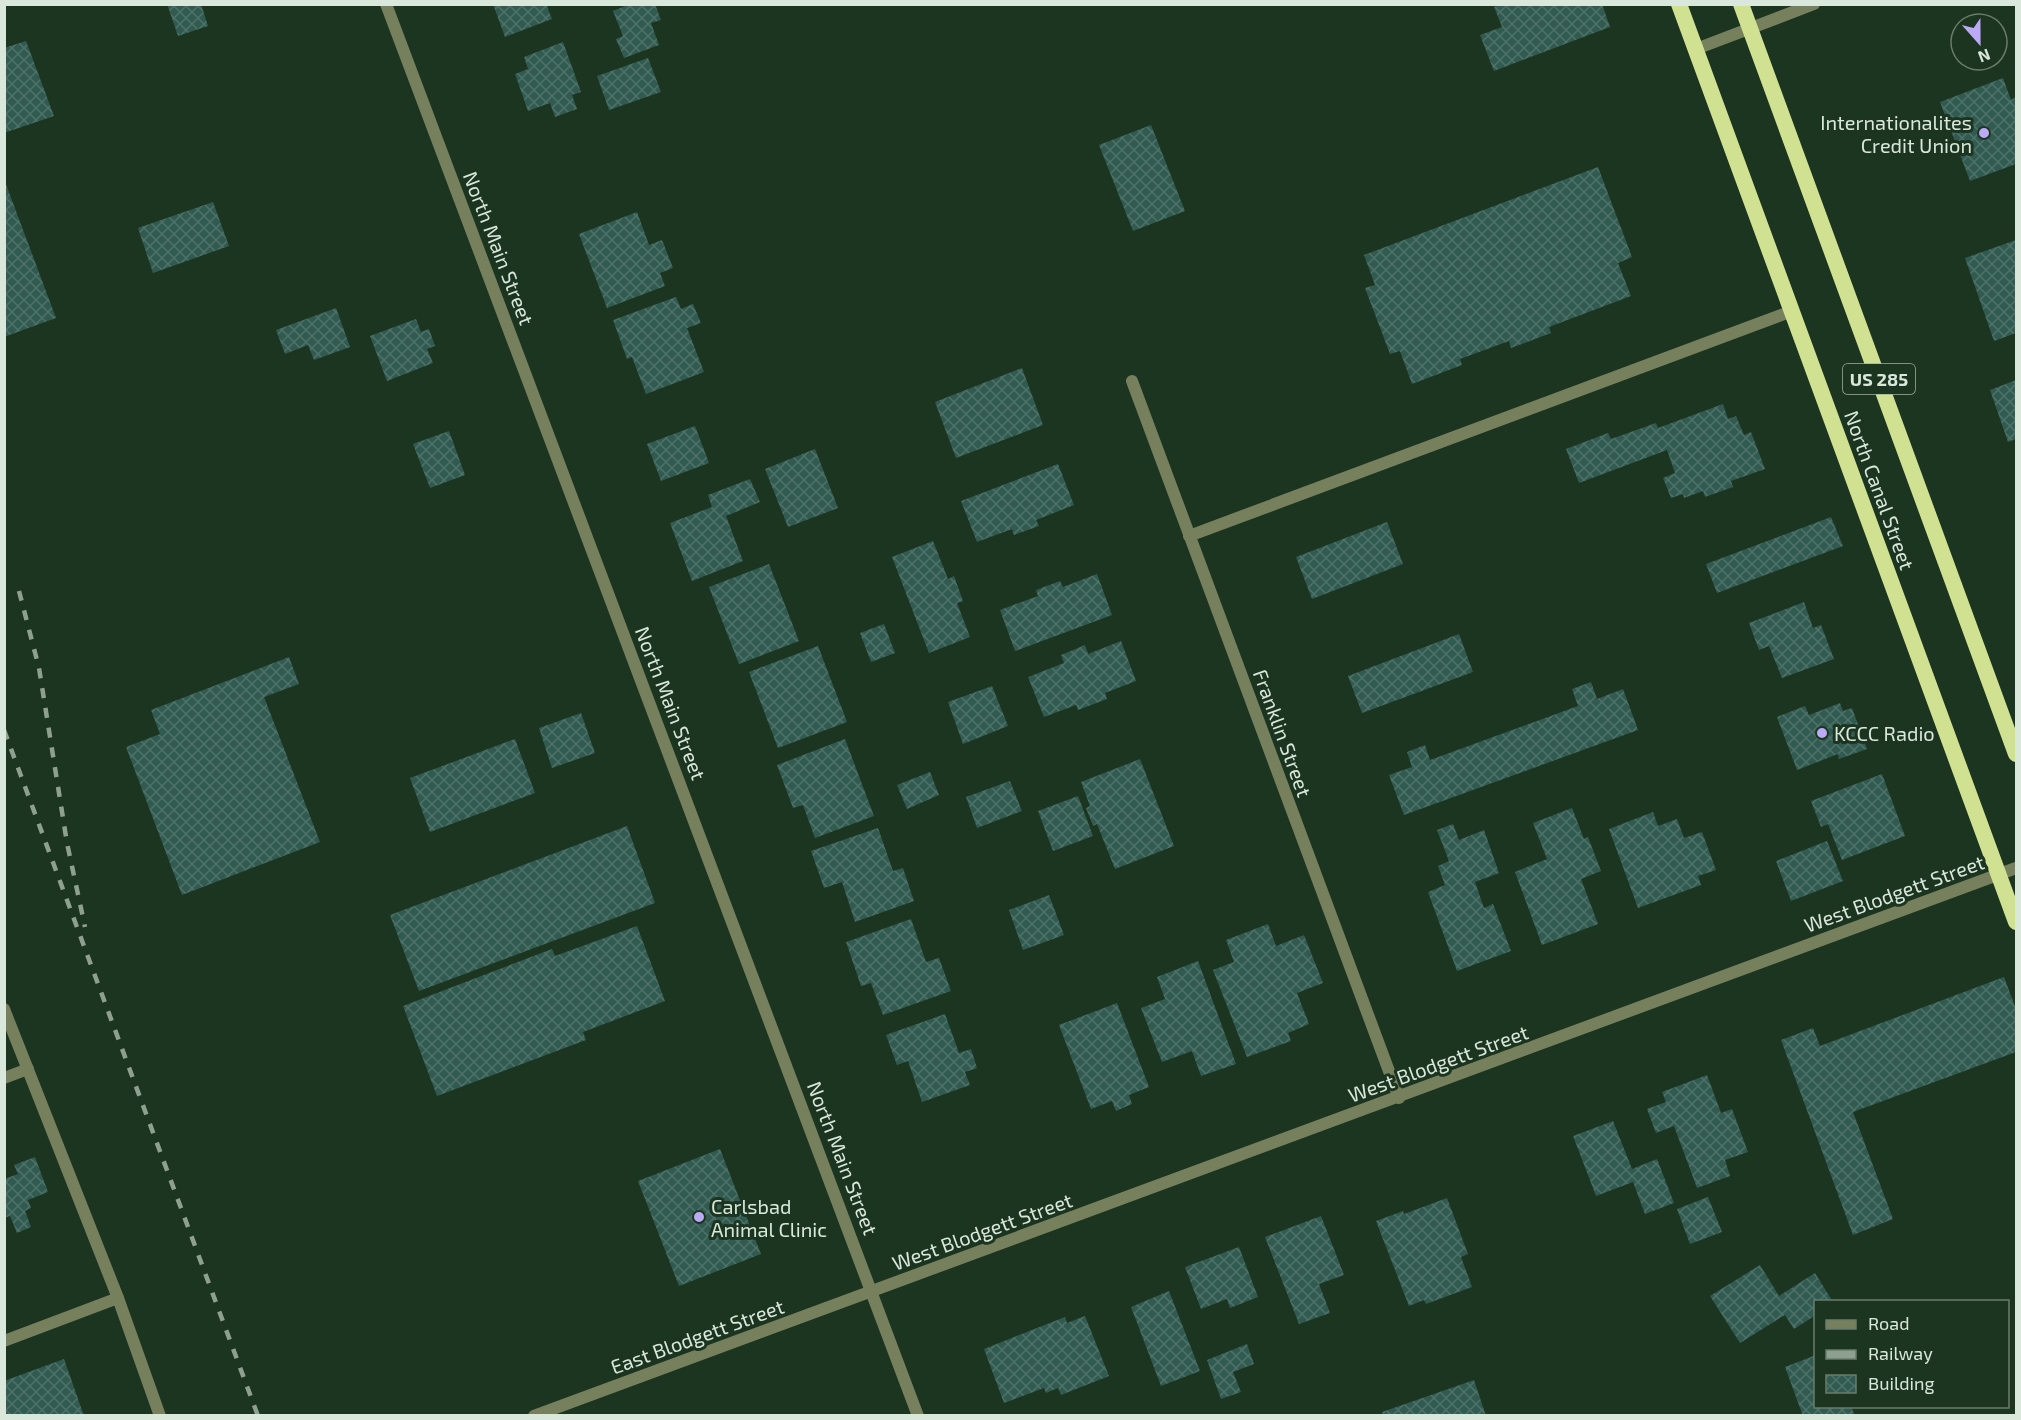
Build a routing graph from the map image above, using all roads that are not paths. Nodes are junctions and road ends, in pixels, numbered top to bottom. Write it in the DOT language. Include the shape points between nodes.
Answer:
graph roads {
  1 [pos="386,4"];
  2 [pos="1679,4"];
  3 [pos="1741,4"];
  4 [pos="1814,4"];
  5 [pos="1750,29"];
  6 [pos="1696,49"];
  7 [pos="1792,311"];
  8 [pos="1132,381"];
  9 [pos="1189,536"];
  10 [pos="2016,754"];
  11 [pos="2016,868"];
  12 [pos="1999,875"];
  13 [pos="2016,922"];
  14 [pos="4,1009"];
  15 [pos="28,1069"];
  16 [pos="4,1078"];
  17 [pos="1399,1098"];
  18 [pos="873,1292"];
  19 [pos="118,1298"];
  20 [pos="4,1341"];
  21 [pos="160,1416"];
  22 [pos="534,1416"];
  23 [pos="918,1416"];
  1 -- 18 [label="street, North Main Street"];
  2 -- 6 [label="highway, North Canal Street / US 285"];
  3 -- 5 [label="highway, North Canal Street / US 285"];
  4 -- 5 [label="street"];
  5 -- 6 [label="street"];
  5 -- 10 [label="highway, North Canal Street / US 285"];
  6 -- 7 [label="highway, North Canal Street / US 285"];
  7 -- 9 [label="street"];
  7 -- 12 [label="highway, North Canal Street / US 285"];
  8 -- 9 [label="street, Franklin Street"];
  9 -- 17 [label="street, Franklin Street"];
  11 -- 12 [label="street, West Blodgett Street"];
  12 -- 13 [label="highway, North Canal Street / US 285"];
  12 -- 17 [label="street, West Blodgett Street"];
  14 -- 15 [label="street"];
  15 -- 16 [label="street"];
  15 -- 19 [label="street"];
  17 -- 18 [label="street, West Blodgett Street"];
  18 -- 22 [label="street, East Blodgett Street"];
  18 -- 23 [label="street, North Main Street"];
  19 -- 20 [label="street"];
  19 -- 21 [label="street"];
}
